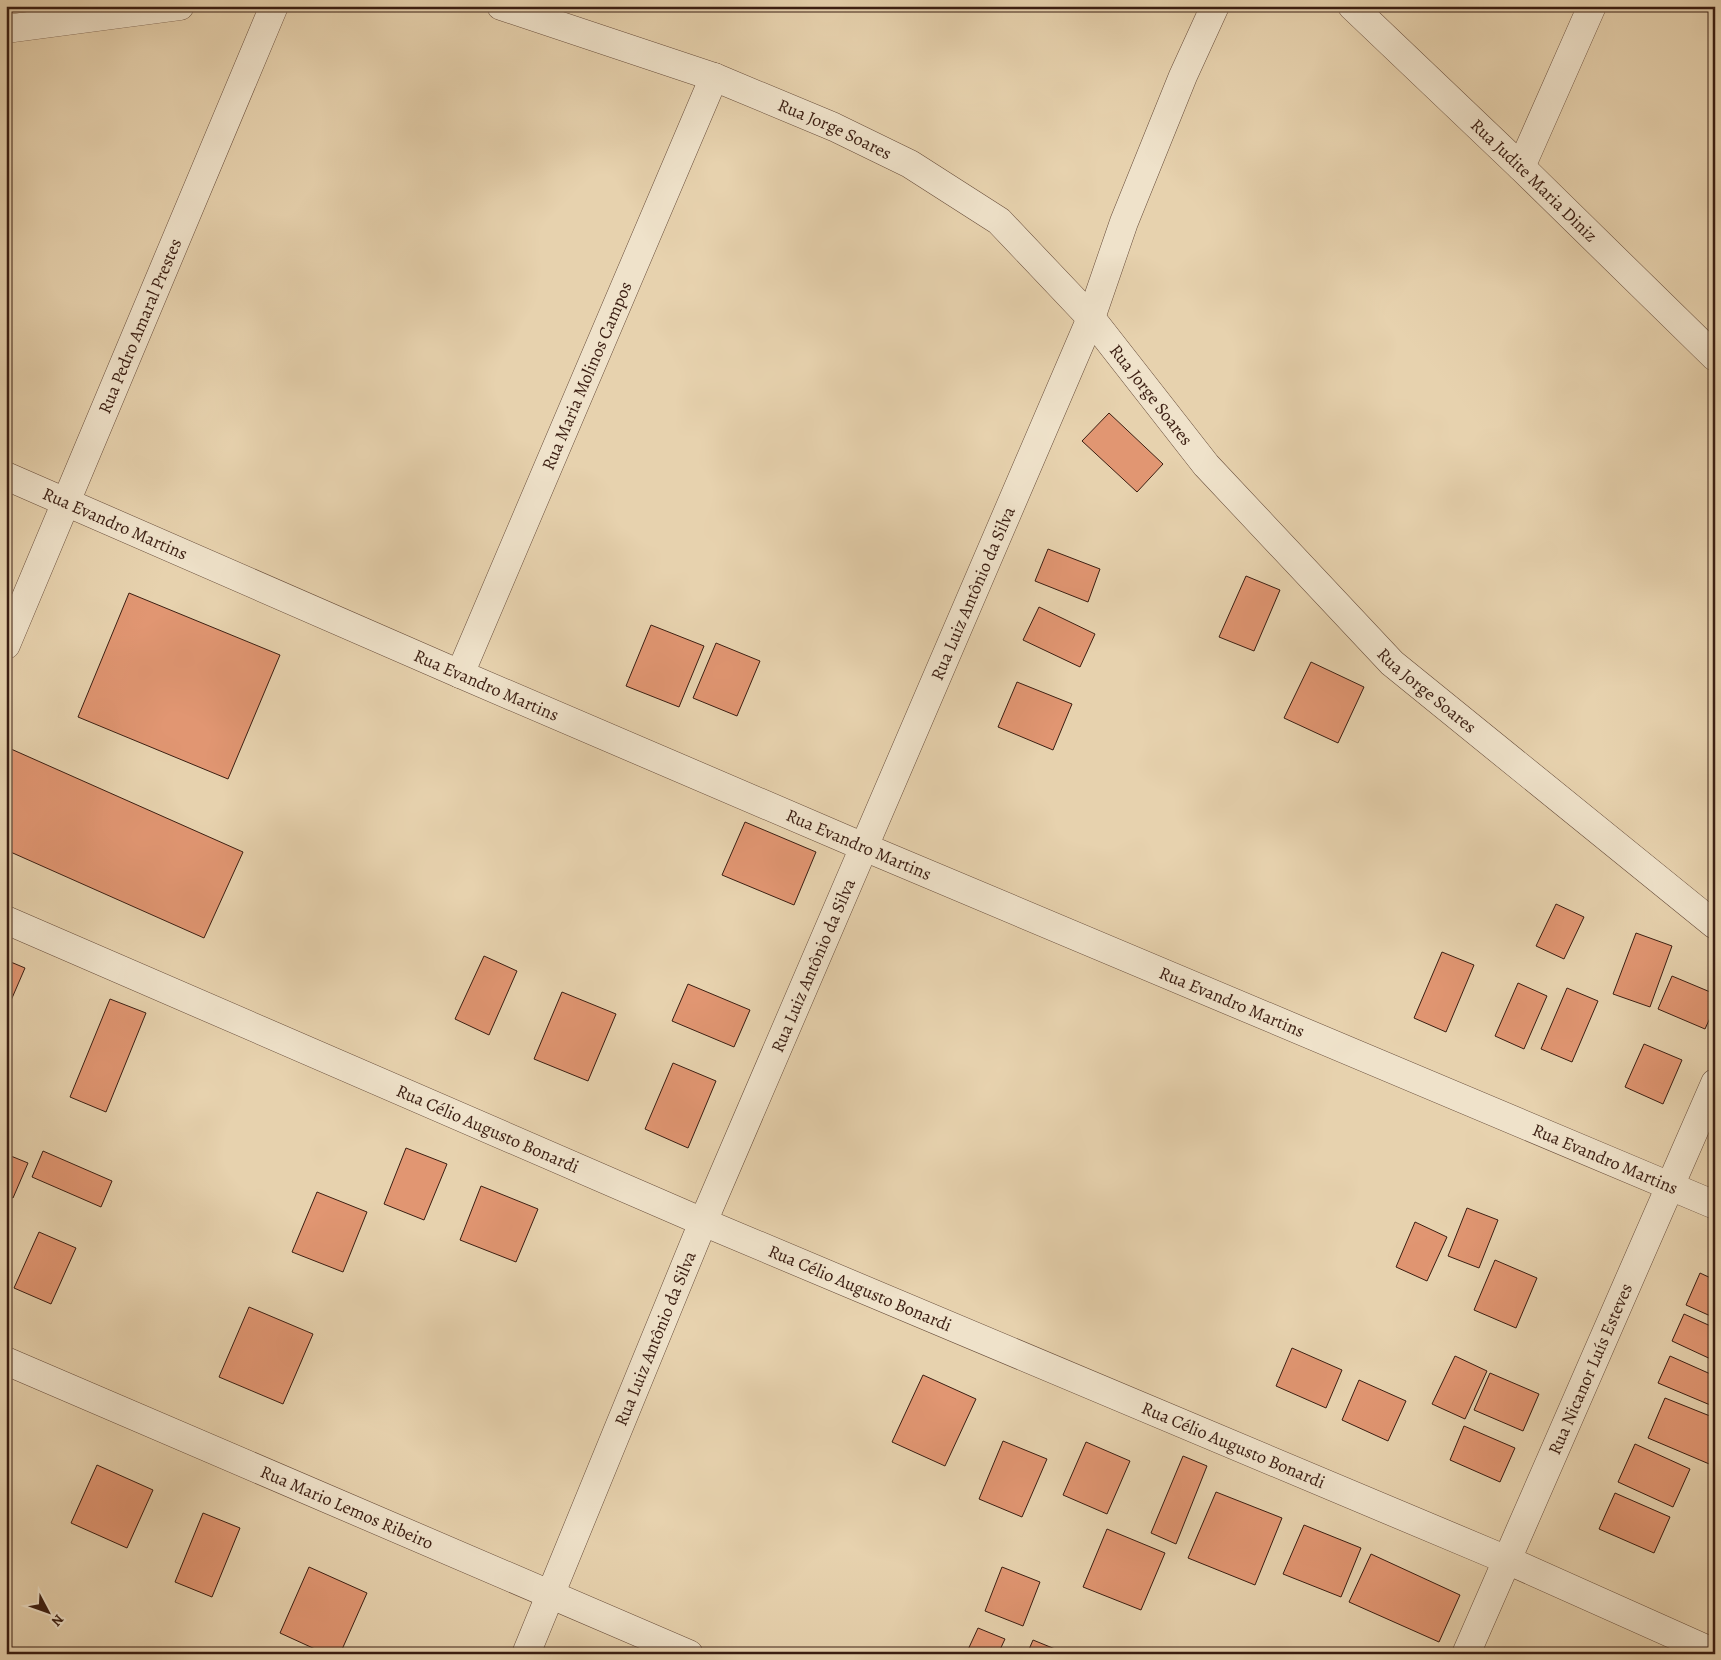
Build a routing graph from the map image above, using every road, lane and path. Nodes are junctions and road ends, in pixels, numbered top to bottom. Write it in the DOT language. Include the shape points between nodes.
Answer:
graph roads {
  1 [pos="180,6"];
  2 [pos="274,6"];
  3 [pos="500,6"];
  4 [pos="1215,6"];
  5 [pos="1352,6"];
  6 [pos="1592,6"];
  7 [pos="6,29"];
  8 [pos="714,77"];
  9 [pos="1521,168"];
  10 [pos="1091,318"];
  11 [pos="1715,357"];
  12 [pos="6,476"];
  13 [pos="66,503"];
  14 [pos="6,645"];
  15 [pos="460,674"];
  16 [pos="864,847"];
  17 [pos="6,920"];
  18 [pos="1715,925"];
  19 [pos="1715,1083"];
  20 [pos="1670,1185"];
  21 [pos="1715,1205"];
  22 [pos="702,1222"];
  23 [pos="6,1361"];
  24 [pos="1507,1560"];
  25 [pos="551,1593"];
  26 [pos="1715,1653"];
  27 [pos="526,1654"];
  28 [pos="689,1654"];
  29 [pos="1466,1654"];
  1 -- 7 [label="street"];
  2 -- 13 [label="street, Rua Pedro Amaral Prestes"];
  3 -- 8 [label="street, Rua Jorge Soares"];
  4 -- 10 [label="street, Rua Luiz Antônio da Silva" via="1124,222"];
  5 -- 9 [label="street, Rua Judite Maria Diniz"];
  6 -- 9 [label="street"];
  8 -- 10 [label="street, Rua Jorge Soares" via="834,127 910,164 999,221"];
  8 -- 15 [label="street, Rua Maria Molinos Campos"];
  9 -- 11 [label="street, Rua Judite Maria Diniz"];
  10 -- 16 [label="street, Rua Luiz Antônio da Silva"];
  10 -- 18 [label="street, Rua Jorge Soares" via="1206,465 1392,663"];
  12 -- 13 [label="street, Rua Evandro Martins"];
  13 -- 14 [label="street, Rua Pedro Amaral Prestes"];
  13 -- 15 [label="street, Rua Evandro Martins"];
  15 -- 16 [label="street, Rua Evandro Martins"];
  16 -- 20 [label="street, Rua Evandro Martins"];
  16 -- 22 [label="street, Rua Luiz Antônio da Silva"];
  17 -- 22 [label="street, Rua Célio Augusto Bonardi"];
  19 -- 20 [label="street, Rua Nicanor Luís Esteves"];
  20 -- 21 [label="street, Rua Evandro Martins"];
  20 -- 24 [label="street, Rua Nicanor Luís Esteves"];
  22 -- 24 [label="street, Rua Célio Augusto Bonardi"];
  22 -- 25 [label="street, Rua Luiz Antônio da Silva"];
  23 -- 25 [label="street, Rua Mario Lemos Ribeiro"];
  24 -- 26 [label="street, Rua Célio Augusto Bonardi"];
  24 -- 29 [label="street, Rua Nicanor Luís Esteves"];
  25 -- 27 [label="street, Rua Luiz Antônio da Silva"];
  25 -- 28 [label="street, Rua Mario Lemos Ribeiro"];
}
